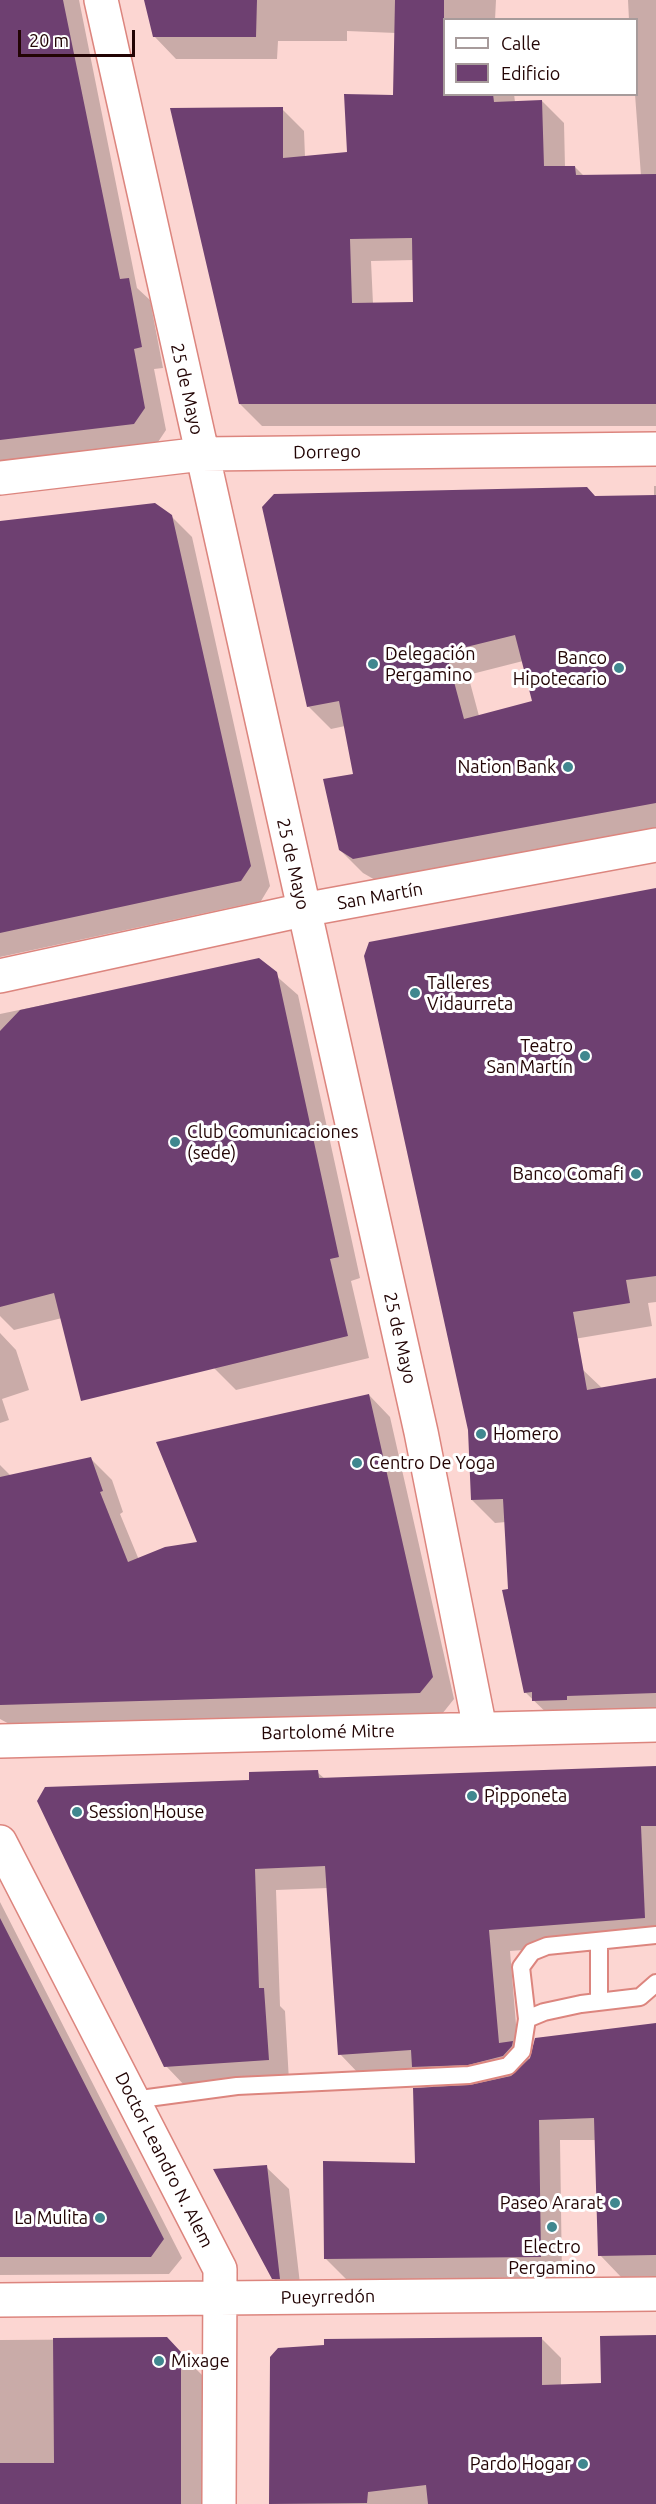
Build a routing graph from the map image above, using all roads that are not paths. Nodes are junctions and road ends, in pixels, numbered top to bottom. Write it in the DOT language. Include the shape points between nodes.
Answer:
graph roads {
  1 [pos="101,0"];
  2 [pos="656,449"];
  3 [pos="202,454"];
  4 [pos="0,478"];
  5 [pos="656,845"];
  6 [pos="303,910"];
  7 [pos="0,976"];
  8 [pos="656,1725"];
  9 [pos="480,1729"];
  10 [pos="0,1741"];
  11 [pos="0,1842"];
  12 [pos="656,1935"];
  13 [pos="599,1943"];
  14 [pos="656,1983"];
  15 [pos="599,2001"];
  16 [pos="527,2019"];
  17 [pos="133,2100"];
  18 [pos="656,2294"];
  19 [pos="220,2298"];
  20 [pos="0,2300"];
  21 [pos="219,2504"];
  1 -- 3 [label="street, 25 de Mayo"];
  2 -- 3 [label="street, Dorrego"];
  3 -- 4 [label="street, Dorrego"];
  3 -- 6 [label="street, 25 de Mayo"];
  5 -- 6 [label="street, San Martín"];
  6 -- 7 [label="street, San Martín"];
  6 -- 9 [label="street, 25 de Mayo" via="421,1432"];
  8 -- 9 [label="street, Bartolomé Mitre"];
  9 -- 10 [label="street, Bartolomé Mitre"];
  11 -- 17 [label="street, Doctor Leandro N. Alem"];
  12 -- 13 [label="lane"];
  13 -- 15 [label="lane"];
  13 -- 16 [label="lane" via="547,1946 532,1952 521,1966"];
  14 -- 15 [label="lane" via="640,1997"];
  15 -- 16 [label="lane"];
  16 -- 17 [label="lane" via="522,2051 508,2066 469,2075 237,2086"];
  17 -- 19 [label="street, Doctor Leandro N. Alem" via="220,2269"];
  18 -- 19 [label="street, Pueyrredón"];
  19 -- 20 [label="street, Pueyrredón"];
  19 -- 21 [label="street, Doctor Leandro N. Alem"];
}
